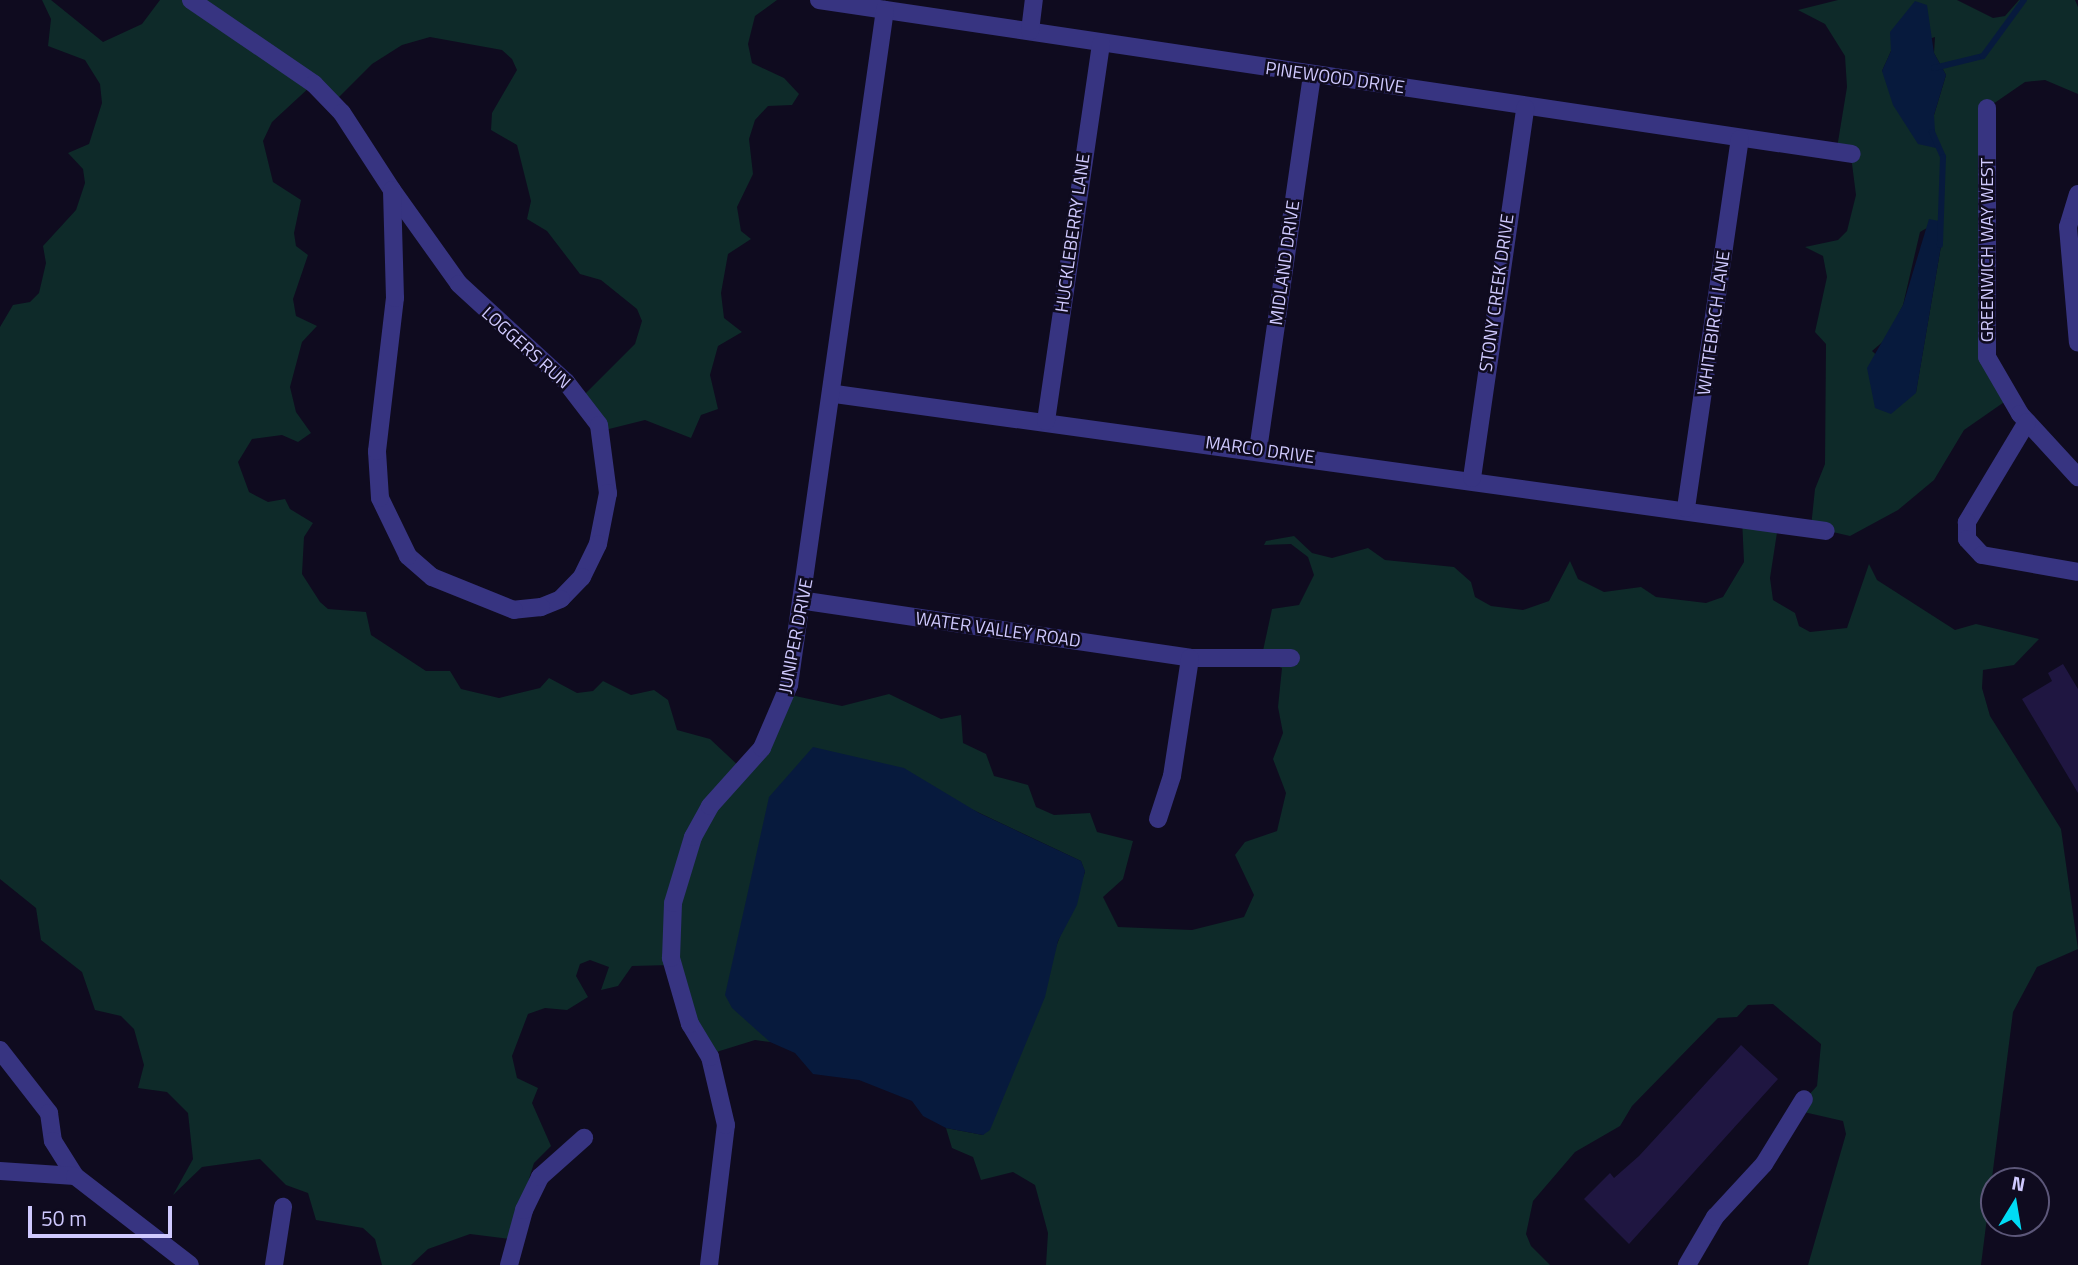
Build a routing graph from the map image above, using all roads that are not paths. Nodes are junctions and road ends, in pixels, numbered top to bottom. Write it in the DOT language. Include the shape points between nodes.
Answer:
graph roads {
  1 [pos="191,0"];
  2 [pos="819,0"];
  3 [pos="1034,0"];
  4 [pos="885,10"];
  5 [pos="1030,31"];
  6 [pos="1101,44"];
  7 [pos="1312,76"];
  8 [pos="1525,108"];
  9 [pos="1987,108"];
  10 [pos="1740,139"];
  11 [pos="1852,154"];
  12 [pos="392,190"];
  13 [pos="2078,194"];
  14 [pos="2078,343"];
  15 [pos="835,394"];
  16 [pos="1046,421"];
  17 [pos="2027,422"];
  18 [pos="1258,450"];
  19 [pos="2078,477"];
  20 [pos="1472,478"];
  21 [pos="1686,508"];
  22 [pos="1826,531"];
  23 [pos="2078,572"];
  24 [pos="806,601"];
  25 [pos="1291,658"];
  26 [pos="1190,659"];
  27 [pos="1158,819"];
  28 [pos="0,1050"];
  29 [pos="1804,1099"];
  30 [pos="584,1138"];
  31 [pos="0,1171"];
  32 [pos="75,1176"];
  33 [pos="283,1207"];
  34 [pos="190,1265"];
  35 [pos="274,1265"];
  36 [pos="509,1265"];
  37 [pos="709,1265"];
  38 [pos="1687,1265"];
  1 -- 12 [label="street, LOGGERS RUN" via="314,84 342,113"];
  2 -- 4 [label="street, PINEWOOD DRIVE"];
  3 -- 5 [label="street"];
  4 -- 5 [label="street, PINEWOOD DRIVE"];
  4 -- 15 [label="street, JUNIPER DRIVE"];
  5 -- 6 [label="street, PINEWOOD DRIVE"];
  6 -- 7 [label="street, PINEWOOD DRIVE"];
  6 -- 16 [label="street, HUCKLEBERRY LANE"];
  7 -- 8 [label="street, PINEWOOD DRIVE"];
  7 -- 18 [label="street, MIDLAND DRIVE"];
  8 -- 10 [label="street, PINEWOOD DRIVE"];
  8 -- 20 [label="street, STONY CREEK DRIVE"];
  9 -- 17 [label="street, GREENWICH WAY WEST" via="1987,357"];
  10 -- 11 [label="street, PINEWOOD DRIVE"];
  10 -- 21 [label="street, WHITEBIRCH LANE"];
  12 -- 12 [label="street, LOGGERS RUN" via="395,298 377,451 380,498 392,532 408,556 458,592 514,610 541,607 561,599 582,577 598,544 608,493 599,425 566,382 459,284"];
  13 -- 14 [label="street" via="2068,227"];
  15 -- 16 [label="street, MARCO DRIVE"];
  15 -- 24 [label="street, JUNIPER DRIVE"];
  16 -- 18 [label="street, MARCO DRIVE"];
  17 -- 19 [label="street, GREENWICH WAY WEST"];
  17 -- 23 [label="street" via="1967,522 1967,539 1982,555"];
  18 -- 20 [label="street, MARCO DRIVE"];
  20 -- 21 [label="street, MARCO DRIVE"];
  21 -- 22 [label="street, MARCO DRIVE"];
  24 -- 26 [label="street, WATER VALLEY ROAD"];
  24 -- 37 [label="street, JUNIPER DRIVE" via="777,720 762,748 710,806 678,873 673,903 671,958 690,1024 710,1057 726,1125"];
  25 -- 26 [label="street"];
  26 -- 27 [label="street" via="1172,776"];
  28 -- 32 [label="street" via="49,1113 53,1141"];
  29 -- 38 [label="street" via="1764,1164 1715,1217"];
  30 -- 36 [label="street" via="540,1177 524,1210"];
  31 -- 32 [label="street"];
  32 -- 34 [label="street"];
  33 -- 35 [label="street"];
}
